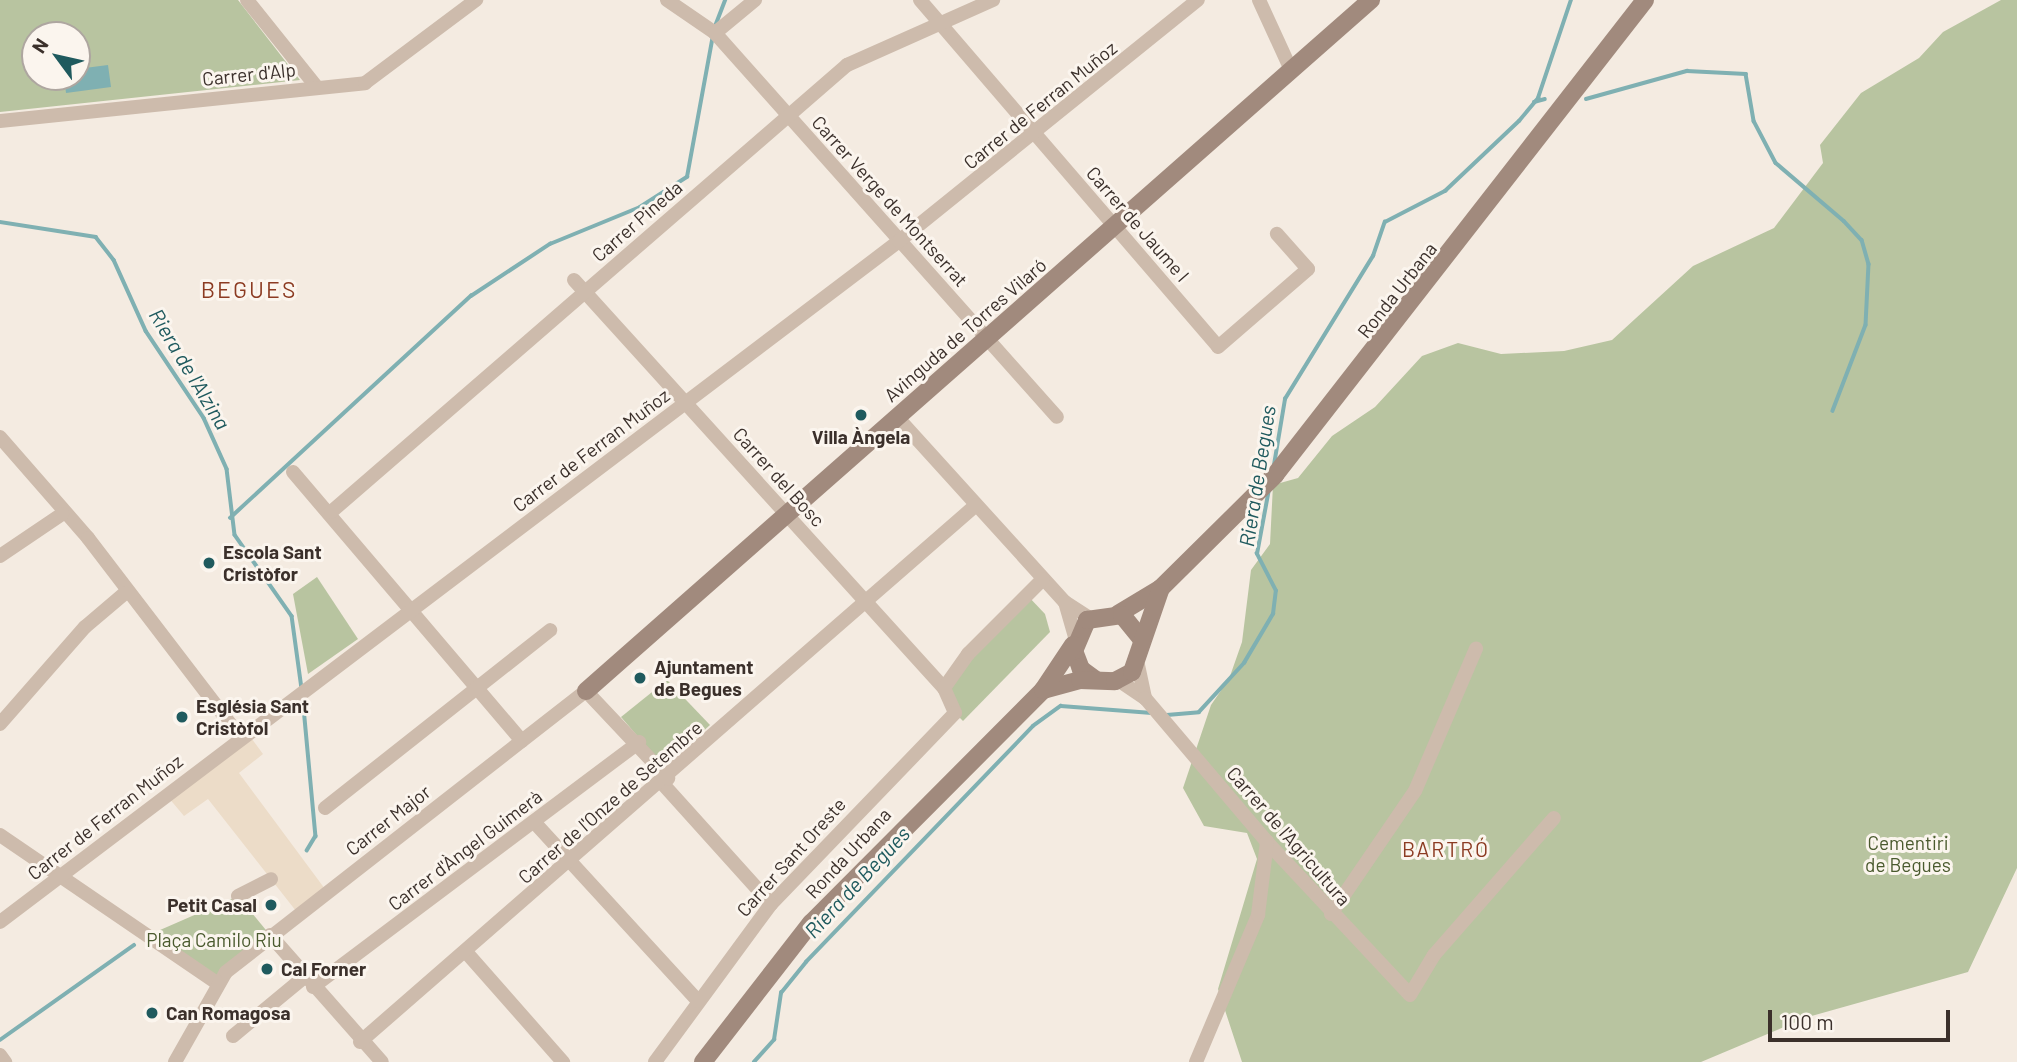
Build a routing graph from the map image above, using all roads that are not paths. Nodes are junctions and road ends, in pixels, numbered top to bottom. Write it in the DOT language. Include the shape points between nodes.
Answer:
graph roads {
  1 [pos="247,0"];
  2 [pos="667,0"];
  3 [pos="755,0"];
  4 [pos="920,0"];
  5 [pos="993,0"];
  6 [pos="1198,0"];
  7 [pos="1259,0"];
  8 [pos="1371,0"];
  9 [pos="1645,0"];
  10 [pos="469,2"];
  11 [pos="941,24"];
  12 [pos="715,35"];
  13 [pos="1291,70"];
  14 [pos="316,86"];
  15 [pos="788,118"];
  16 [pos="0,121"];
  17 [pos="1036,135"];
  18 [pos="1115,227"];
  19 [pos="1277,234"];
  20 [pos="899,241"];
  21 [pos="574,280"];
  22 [pos="585,292"];
  23 [pos="987,338"];
  24 [pos="685,402"];
  25 [pos="1057,416"];
  26 [pos="897,417"];
  27 [pos="0,437"];
  28 [pos="293,472"];
  29 [pos="976,505"];
  30 [pos="331,512"];
  31 [pos="786,513"];
  32 [pos="62,514"];
  33 [pos="0,556"];
  34 [pos="1043,579"];
  35 [pos="1161,588"];
  36 [pos="125,593"];
  37 [pos="867,602"];
  38 [pos="1065,602"];
  39 [pos="410,611"];
  40 [pos="1118,614"];
  41 [pos="1090,618"];
  42 [pos="550,630"];
  43 [pos="1142,640"];
  44 [pos="1074,641"];
  45 [pos="1476,649"];
  46 [pos="1138,665"];
  47 [pos="1096,680"];
  48 [pos="1118,680"];
  49 [pos="944,688"];
  50 [pos="480,690"];
  51 [pos="1043,690"];
  52 [pos="586,691"];
  53 [pos="1149,703"];
  54 [pos="0,724"];
  55 [pos="240,737"];
  56 [pos="522,741"];
  57 [pos="639,742"];
  58 [pos="665,780"];
  59 [pos="325,808"];
  60 [pos="1554,818"];
  61 [pos="535,823"];
  62 [pos="0,835"];
  63 [pos="1267,842"];
  64 [pos="569,863"];
  65 [pos="59,879"];
  66 [pos="271,879"];
  67 [pos="238,896"];
  68 [pos="771,904"];
  69 [pos="1331,914"];
  70 [pos="0,922"];
  71 [pos="270,935"];
  72 [pos="466,952"];
  73 [pos="308,982"];
  74 [pos="217,983"];
  75 [pos="698,1001"];
  76 [pos="233,1036"];
  77 [pos="360,1042"];
  78 [pos="0,1055"];
  79 [pos="5,1062"];
  80 [pos="175,1062"];
  81 [pos="382,1062"];
  82 [pos="564,1062"];
  83 [pos="655,1062"];
  84 [pos="703,1062"];
  85 [pos="1196,1062"];
  1 -- 14 [label="street"];
  2 -- 12 [label="street, Carrer Verge de Montserrat"];
  3 -- 12 [label="street"];
  4 -- 11 [label="street, Carrer de Jaume I"];
  5 -- 11 [label="street, Carrer Pineda"];
  6 -- 17 [label="street, Carrer de Ferran Muñoz"];
  7 -- 13 [label="street"];
  8 -- 13 [label="main road, Avinguda de Torres Vilaró"];
  9 -- 35 [label="main road, Ronda Urbana" via="1306,438 1244,508"];
  10 -- 14 [label="street, Carrer d'Alp" via="365,83"];
  11 -- 15 [label="street, Carrer Pineda" via="847,65"];
  11 -- 17 [label="street, Carrer de Jaume I"];
  12 -- 15 [label="street, Carrer Verge de Montserrat"];
  13 -- 18 [label="main road, Avinguda de Torres Vilaró"];
  14 -- 16 [label="street, Carrer d'Alp"];
  15 -- 20 [label="street, Carrer Verge de Montserrat"];
  15 -- 22 [label="street, Carrer Pineda"];
  17 -- 18 [label="street, Carrer de Jaume I"];
  17 -- 20 [label="street, Carrer de Ferran Muñoz"];
  18 -- 19 [label="street, Carrer de Jaume I" via="1218,347 1308,269"];
  18 -- 23 [label="main road, Avinguda de Torres Vilaró"];
  20 -- 23 [label="street, Carrer Verge de Montserrat"];
  20 -- 24 [label="street, Carrer de Ferran Muñoz"];
  21 -- 22 [label="street, Carrer del Bosc"];
  22 -- 24 [label="street, Carrer del Bosc"];
  22 -- 30 [label="street, Carrer Pineda"];
  23 -- 25 [label="street, Carrer Verge de Montserrat"];
  23 -- 26 [label="main road, Avinguda de Torres Vilaró"];
  24 -- 31 [label="street, Carrer del Bosc"];
  24 -- 39 [label="street, Carrer de Ferran Muñoz"];
  26 -- 29 [label="street"];
  26 -- 31 [label="main road, Avinguda de Torres Vilaró"];
  27 -- 32 [label="street"];
  28 -- 30 [label="street"];
  29 -- 34 [label="street"];
  29 -- 37 [label="street, Carrer de l'Onze de Setembre"];
  30 -- 39 [label="street"];
  31 -- 37 [label="street, Carrer del Bosc"];
  31 -- 52 [label="main road, Avinguda de Torres Vilaró"];
  32 -- 33 [label="street"];
  32 -- 36 [label="street" via="88,538"];
  34 -- 38 [label="street"];
  34 -- 49 [label="street" via="968,654"];
  35 -- 40 [label="main road, Ronda Urbana"];
  35 -- 43 [label="main road, Ronda Urbana"];
  36 -- 54 [label="street" via="85,627"];
  36 -- 55 [label="street"];
  37 -- 49 [label="street, Carrer del Bosc"];
  37 -- 58 [label="street, Carrer de l'Onze de Setembre"];
  38 -- 41 [label="street"];
  38 -- 44 [label="street"];
  39 -- 50 [label="street"];
  39 -- 55 [label="street, Carrer de Ferran Muñoz"];
  40 -- 41 [label="main road, Ronda Urbana"];
  40 -- 43 [label="main road"];
  41 -- 44 [label="main road, Ronda Urbana"];
  42 -- 50 [label="street"];
  43 -- 46 [label="main road, Ronda Urbana"];
  44 -- 47 [label="main road" via="1079,666"];
  44 -- 51 [label="main road, Ronda Urbana"];
  45 -- 69 [label="street" via="1415,791"];
  46 -- 48 [label="main road"];
  46 -- 53 [label="street, Carrer de l'Agricultura"];
  47 -- 48 [label="main road"];
  47 -- 51 [label="main road"];
  48 -- 53 [label="street, Carrer de l'Agricultura"];
  49 -- 68 [label="street, Carrer Sant Oreste" via="955,713 946,727"];
  50 -- 56 [label="street"];
  50 -- 59 [label="street"];
  51 -- 84 [label="main road, Ronda Urbana" via="811,923"];
  52 -- 56 [label="street, Carrer Major"];
  52 -- 57 [label="street"];
  53 -- 63 [label="street, Carrer de l'Agricultura"];
  55 -- 65 [label="street, Carrer de Ferran Muñoz"];
  56 -- 71 [label="street, Carrer Major"];
  57 -- 58 [label="street"];
  57 -- 61 [label="street, Carrer d'Àngel Guimerà"];
  58 -- 64 [label="street, Carrer de l'Onze de Setembre"];
  58 -- 68 [label="street"];
  60 -- 69 [label="street, Carrer de l'Agricultura" via="1434,954 1410,995"];
  61 -- 64 [label="street"];
  61 -- 73 [label="street, Carrer d'Àngel Guimerà"];
  62 -- 65 [label="street"];
  63 -- 69 [label="street, Carrer de l'Agricultura"];
  63 -- 85 [label="street" via="1258,915"];
  64 -- 72 [label="street, Carrer de l'Onze de Setembre"];
  64 -- 75 [label="street"];
  65 -- 70 [label="street, Carrer de Ferran Muñoz"];
  65 -- 74 [label="street"];
  66 -- 67 [label="street"];
  68 -- 75 [label="street, Carrer Sant Oreste"];
  71 -- 73 [label="street"];
  71 -- 74 [label="street, Carrer Major"];
  72 -- 77 [label="street, Carrer de l'Onze de Setembre"];
  72 -- 82 [label="street"];
  73 -- 76 [label="street, Carrer d'Àngel Guimerà"];
  73 -- 77 [label="street"];
  74 -- 80 [label="street, Carrer Major"];
  75 -- 83 [label="street, Carrer Sant Oreste"];
  77 -- 81 [label="street"];
  78 -- 79 [label="street"];
}
